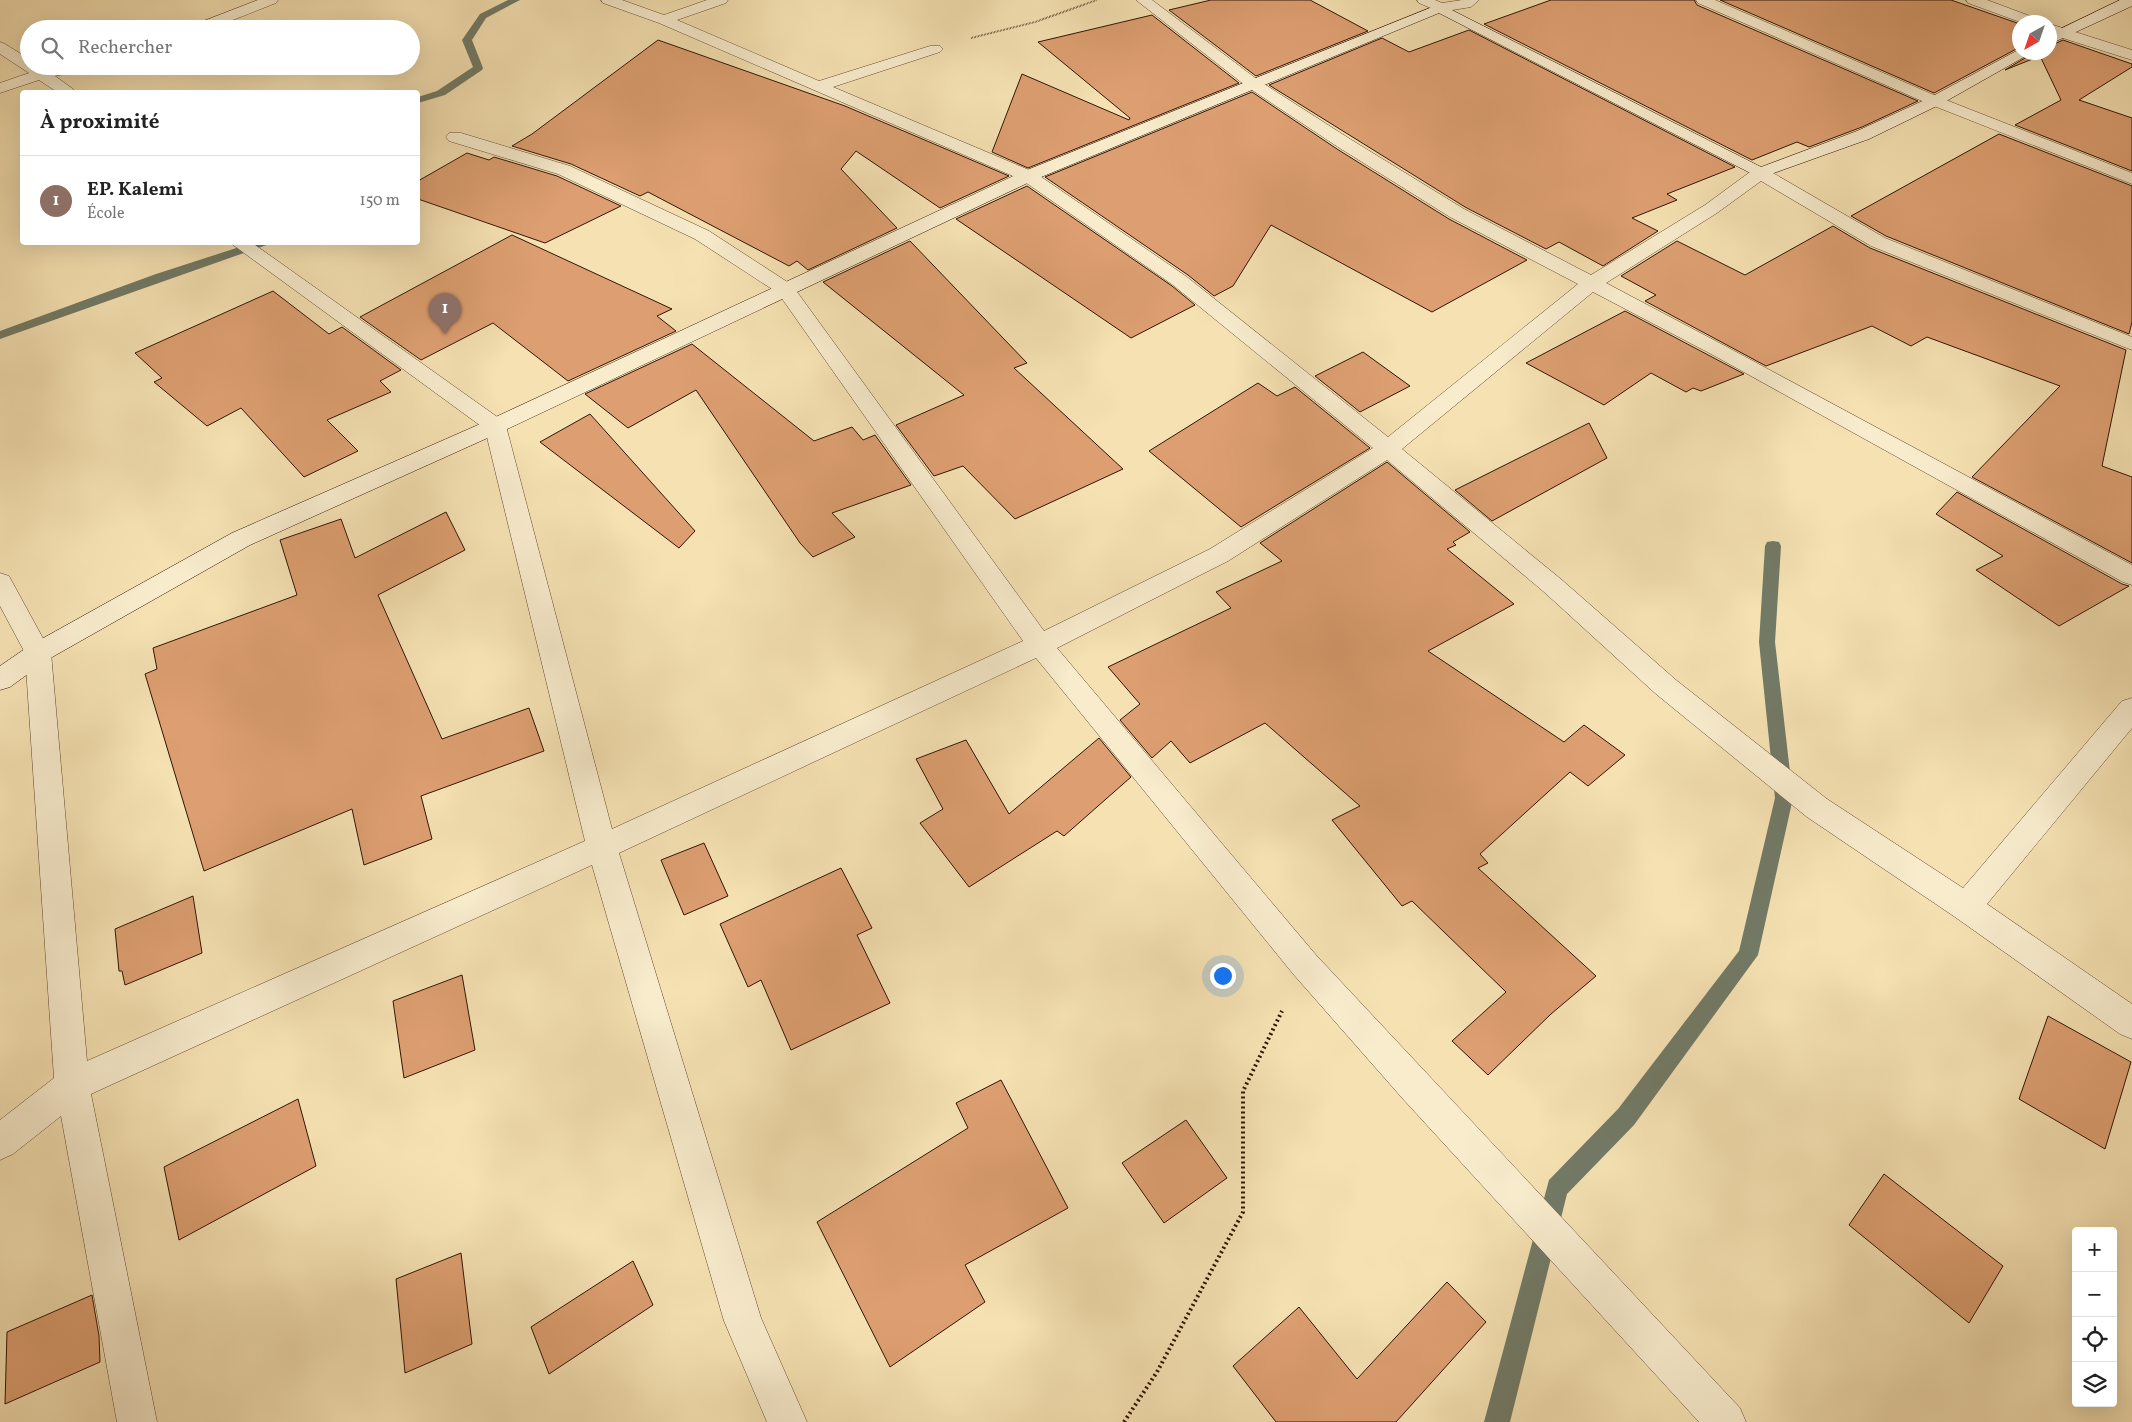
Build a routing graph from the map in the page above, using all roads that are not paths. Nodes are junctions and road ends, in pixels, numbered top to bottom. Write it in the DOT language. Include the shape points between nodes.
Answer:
graph roads {
  1 [pos="271,0"];
  2 [pos="608,0"];
  3 [pos="721,0"];
  4 [pos="1144,0"];
  5 [pos="1472,0"];
  6 [pos="1703,0"];
  7 [pos="1973,0"];
  8 [pos="2132,0"];
  9 [pos="1432,4"];
  10 [pos="2014,15"];
  11 [pos="219,20"];
  12 [pos="664,20"];
  13 [pos="2057,33"];
  14 [pos="2057,35"];
  15 [pos="0,47"];
  16 [pos="935,49"];
  17 [pos="2132,55"];
  18 [pos="20,60"];
  19 [pos="2012,60"];
  20 [pos="37,75"];
  21 [pos="42,75"];
  22 [pos="1252,84"];
  23 [pos="819,86"];
  24 [pos="0,88"];
  25 [pos="64,90"];
  26 [pos="1935,101"];
  27 [pos="455,137"];
  28 [pos="1760,173"];
  29 [pos="1028,176"];
  30 [pos="2132,179"];
  31 [pos="242,245"];
  32 [pos="1591,284"];
  33 [pos="785,289"];
  34 [pos="2132,344"];
  35 [pos="495,426"];
  36 [pos="1388,449"];
  37 [pos="2132,576"];
  38 [pos="0,582"];
  39 [pos="1040,645"];
  40 [pos="38,653"];
  41 [pos="0,680"];
  42 [pos="2132,709"];
  43 [pos="602,847"];
  44 [pos="1966,907"];
  45 [pos="2132,1023"];
  46 [pos="72,1085"];
  47 [pos="0,1142"];
  48 [pos="136,1422"];
  49 [pos="788,1422"];
  50 [pos="1726,1422"];
  1 -- 11 [label="street"];
  2 -- 12 [label="street"];
  3 -- 12 [label="street"];
  4 -- 22 [label="street"];
  5 -- 9 [label="street" via="1466,4"];
  6 -- 26 [label="street"];
  7 -- 10 [label="street"];
  8 -- 13 [label="street"];
  9 -- 22 [label="street"];
  9 -- 28 [label="street"];
  12 -- 23 [label="street"];
  14 -- 17 [label="street"];
  15 -- 18 [label="street"];
  16 -- 23 [label="street"];
  19 -- 26 [label="street"];
  20 -- 24 [label="street"];
  21 -- 25 [label="street"];
  22 -- 29 [label="street"];
  22 -- 32 [label="street" via="1457,213"];
  23 -- 29 [label="street"];
  26 -- 28 [label="street" via="1863,135"];
  26 -- 30 [label="street"];
  27 -- 33 [label="street" via="564,170 702,235"];
  28 -- 32 [label="street" via="1711,209"];
  28 -- 34 [label="street" via="1878,242"];
  29 -- 33 [label="street"];
  29 -- 36 [label="street" via="1180,282"];
  31 -- 35 [label="street"];
  32 -- 36 [label="street"];
  32 -- 37 [label="street"];
  33 -- 35 [label="street"];
  33 -- 39 [label="street"];
  35 -- 40 [label="street" via="241,539"];
  35 -- 43 [label="street"];
  36 -- 39 [label="street" via="1219,555"];
  36 -- 44 [label="street" via="1553,586 1666,687 1817,808"];
  38 -- 40 [label="street"];
  39 -- 43 [label="street"];
  39 -- 50 [label="street" via="1305,965"];
  40 -- 41 [label="street"];
  40 -- 46 [label="street"];
  42 -- 44 [label="street"];
  43 -- 46 [label="street"];
  43 -- 49 [label="street" via="743,1321"];
  44 -- 45 [label="street"];
  46 -- 47 [label="street"];
  46 -- 48 [label="street"];
}
